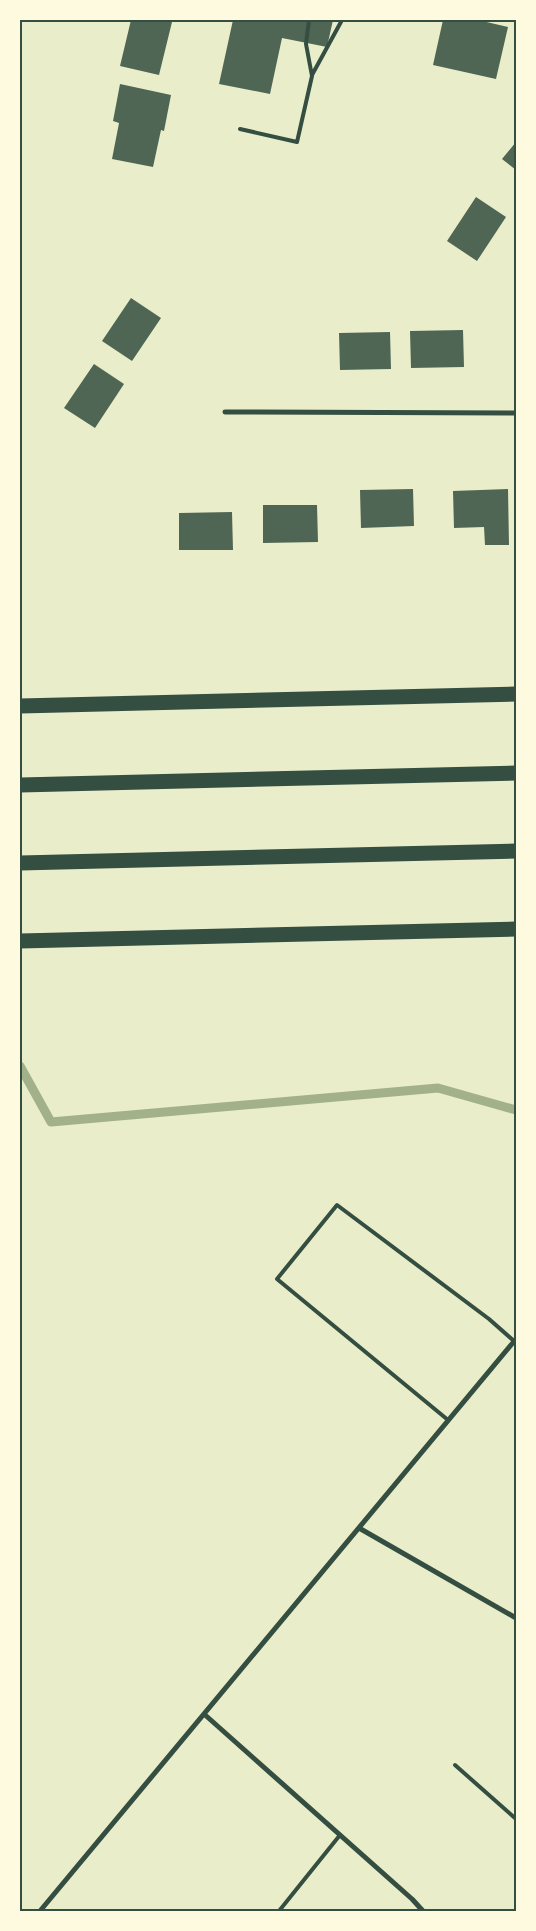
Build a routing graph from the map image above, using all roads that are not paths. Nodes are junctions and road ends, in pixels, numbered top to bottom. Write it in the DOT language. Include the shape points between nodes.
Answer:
graph roads {
  1 [pos="309,20"];
  2 [pos="342,20"];
  3 [pos="312,76"];
  4 [pos="240,129"];
  5 [pos="225,412"];
  6 [pos="516,413"];
  7 [pos="516,694"];
  8 [pos="20,706"];
  9 [pos="516,773"];
  10 [pos="20,785"];
  11 [pos="516,850"];
  12 [pos="20,863"];
  13 [pos="516,929"];
  14 [pos="20,941"];
  15 [pos="515,1340"];
  16 [pos="448,1420"];
  17 [pos="359,1528"];
  18 [pos="516,1618"];
  19 [pos="204,1714"];
  20 [pos="455,1765"];
  21 [pos="516,1819"];
  22 [pos="340,1835"];
  23 [pos="40,1911"];
  24 [pos="279,1911"];
  25 [pos="423,1911"];
  1 -- 3 [label="lane" via="306,44"];
  2 -- 3 [label="lane"];
  3 -- 4 [label="lane" via="297,142"];
  5 -- 6 [label="street"];
  7 -- 8 [label="highway"];
  9 -- 10 [label="highway"];
  11 -- 12 [label="highway"];
  13 -- 14 [label="highway"];
  15 -- 16 [label="street"];
  15 -- 16 [label="lane" via="337,1205 277,1279"];
  16 -- 17 [label="street"];
  17 -- 18 [label="street"];
  17 -- 19 [label="street"];
  19 -- 22 [label="street"];
  19 -- 23 [label="street"];
  20 -- 21 [label="lane"];
  22 -- 24 [label="lane"];
  22 -- 25 [label="street"];
}
